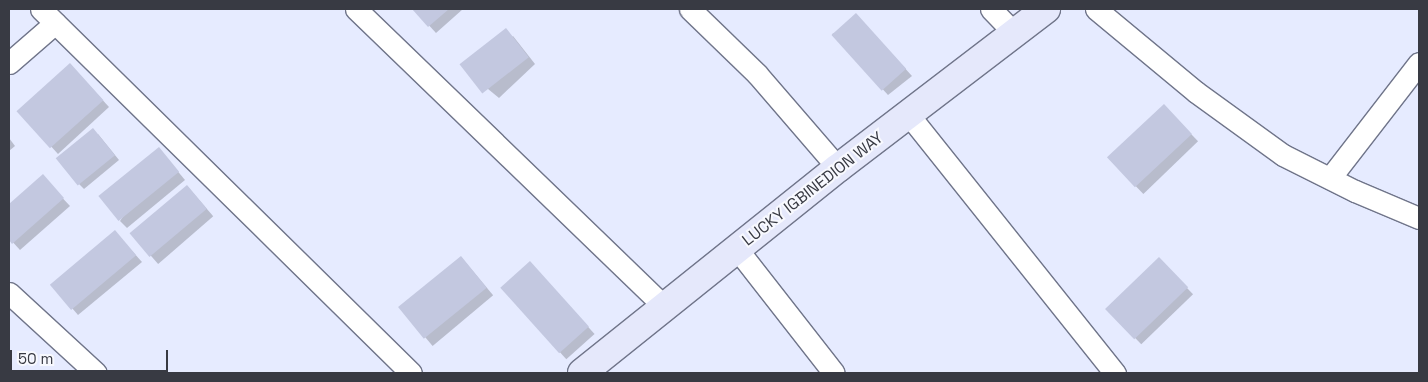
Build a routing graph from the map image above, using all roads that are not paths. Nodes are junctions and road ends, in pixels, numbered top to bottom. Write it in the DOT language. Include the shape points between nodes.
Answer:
graph roads {
  1 [pos="356,9"];
  2 [pos="690,9"];
  3 [pos="992,9"];
  4 [pos="1046,9"];
  5 [pos="1096,9"];
  6 [pos="48,16"];
  7 [pos="1014,33"];
  8 [pos="9,63"];
  9 [pos="1419,63"];
  10 [pos="908,114"];
  11 [pos="838,168"];
  12 [pos="1330,178"];
  13 [pos="1419,218"];
  14 [pos="737,249"];
  15 [pos="9,293"];
  16 [pos="665,307"];
  17 [pos="96,373"];
  18 [pos="412,373"];
  19 [pos="582,373"];
  20 [pos="834,373"];
  21 [pos="1115,373"];
  1 -- 16 [label="street"];
  2 -- 11 [label="street" via="758,74"];
  3 -- 7 [label="street"];
  4 -- 7 [label="street, LUCKY IGBINEDION WAY"];
  5 -- 12 [label="street" via="1243,127 1283,155"];
  6 -- 8 [label="street"];
  6 -- 18 [label="street"];
  7 -- 10 [label="street, LUCKY IGBINEDION WAY"];
  9 -- 12 [label="street"];
  10 -- 11 [label="street, LUCKY IGBINEDION WAY"];
  10 -- 21 [label="street"];
  11 -- 14 [label="street, LUCKY IGBINEDION WAY"];
  12 -- 13 [label="street"];
  14 -- 16 [label="street, LUCKY IGBINEDION WAY"];
  14 -- 20 [label="street"];
  15 -- 17 [label="street"];
  16 -- 19 [label="street, LUCKY IGBINEDION WAY"];
}
